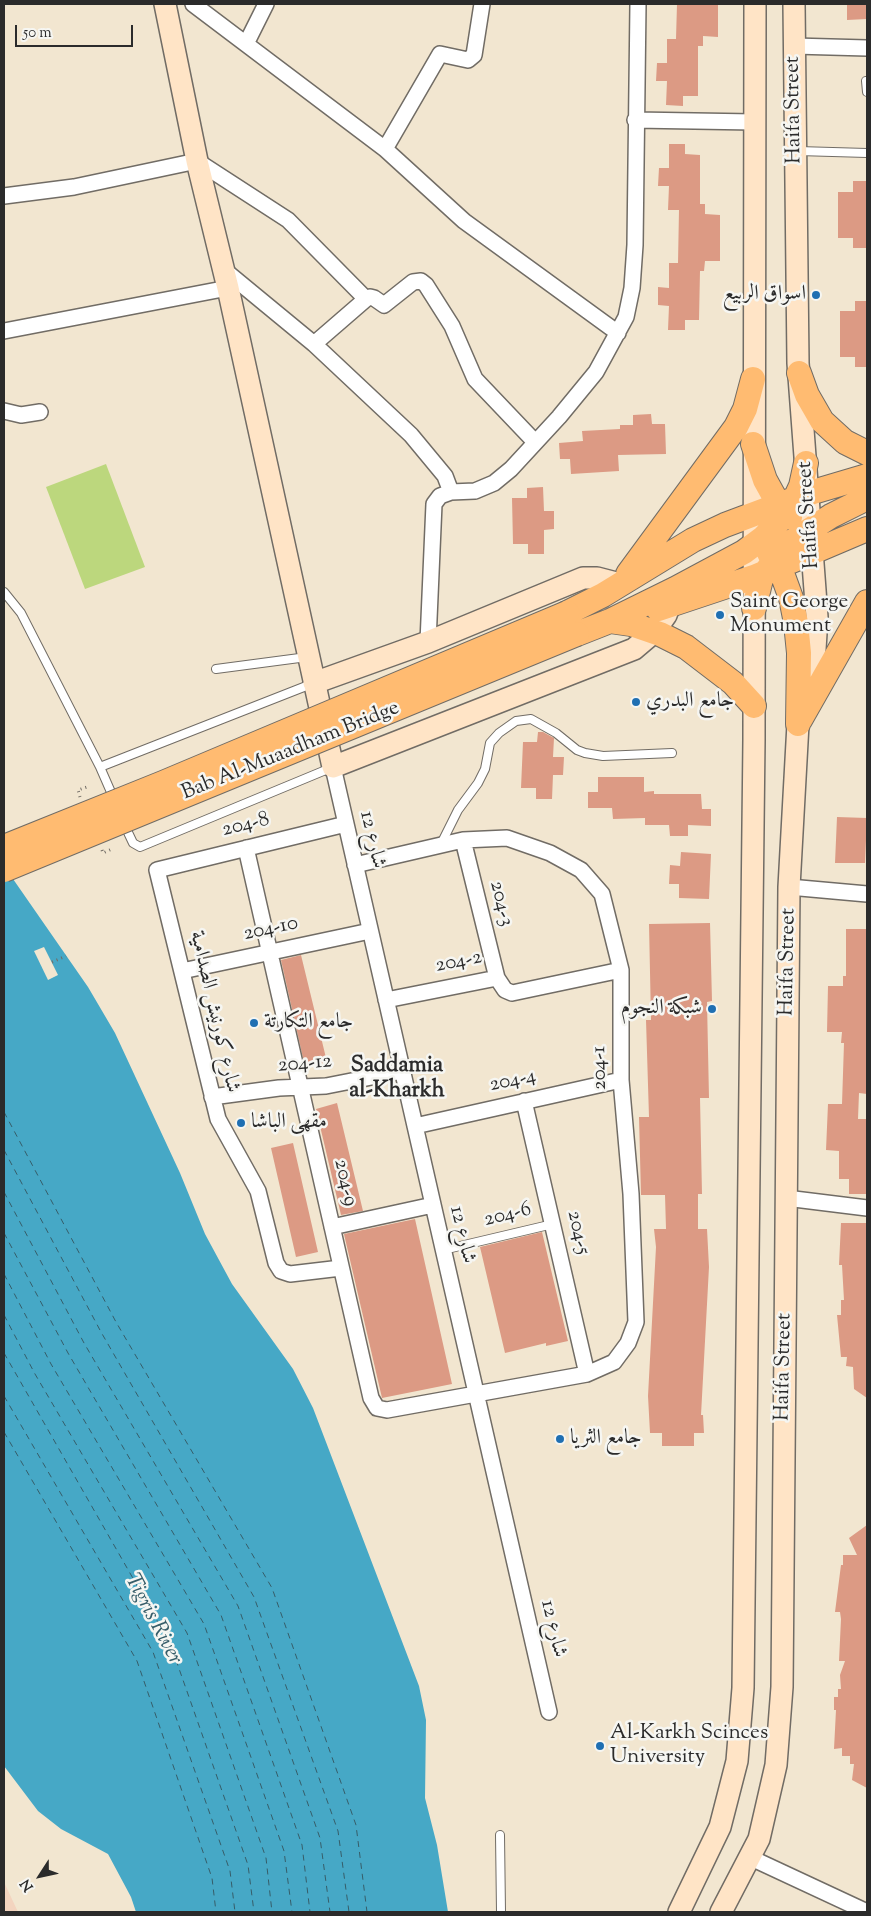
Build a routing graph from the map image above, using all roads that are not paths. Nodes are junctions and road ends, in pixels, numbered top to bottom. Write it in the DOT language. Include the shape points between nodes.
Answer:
graph roads {
  1 [pos="166,4"];
  2 [pos="193,4"];
  3 [pos="266,4"];
  4 [pos="482,4"];
  5 [pos="638,4"];
  6 [pos="755,4"];
  7 [pos="794,4"];
  8 [pos="246,44"];
  9 [pos="794,46"];
  10 [pos="867,48"];
  11 [pos="866,81"];
  12 [pos="867,92"];
  13 [pos="635,120"];
  14 [pos="754,122"];
  15 [pos="385,149"];
  16 [pos="796,151"];
  17 [pos="867,153"];
  18 [pos="197,161"];
  19 [pos="4,196"];
  20 [pos="226,278"];
  21 [pos="366,299"];
  22 [pos="4,331"];
  23 [pos="618,333"];
  24 [pos="314,344"];
  25 [pos="799,373"];
  26 [pos="753,380"];
  27 [pos="40,412"];
  28 [pos="5,413"];
  29 [pos="535,442"];
  30 [pos="753,444"];
  31 [pos="867,453"];
  32 [pos="806,463"];
  33 [pos="867,476"];
  34 [pos="451,492"];
  35 [pos="867,498"];
  36 [pos="792,503"];
  37 [pos="867,529"];
  38 [pos="755,534"];
  39 [pos="810,537"];
  40 [pos="768,569"];
  41 [pos="620,584"];
  42 [pos="4,592"];
  43 [pos="673,597"];
  44 [pos="867,602"];
  45 [pos="754,608"];
  46 [pos="610,621"];
  47 [pos="572,623"];
  48 [pos="654,632"];
  49 [pos="428,642"];
  50 [pos="308,657"];
  51 [pos="216,669"];
  52 [pos="314,683"];
  53 [pos="754,706"];
  54 [pos="798,724"];
  55 [pos="672,753"];
  56 [pos="100,767"];
  57 [pos="333,767"];
  58 [pos="346,824"];
  59 [pos="462,840"];
  60 [pos="440,846"];
  61 [pos="4,847"];
  62 [pos="246,848"];
  63 [pos="355,865"];
  64 [pos="4,870"];
  65 [pos="157,870"];
  66 [pos="789,888"];
  67 [pos="867,894"];
  68 [pos="370,931"];
  69 [pos="270,952"];
  70 [pos="621,970"];
  71 [pos="182,971"];
  72 [pos="497,978"];
  73 [pos="386,1000"];
  74 [pos="402,1071"];
  75 [pos="621,1080"];
  76 [pos="300,1089"];
  77 [pos="212,1098"];
  78 [pos="524,1101"];
  79 [pos="415,1126"];
  80 [pos="786,1198"];
  81 [pos="433,1205"];
  82 [pos="867,1208"];
  83 [pos="552,1224"];
  84 [pos="332,1227"];
  85 [pos="443,1250"];
  86 [pos="341,1268"];
  87 [pos="587,1374"];
  88 [pos="476,1393"];
  89 [pos="377,1408"];
  90 [pos="549,1712"];
  91 [pos="500,1835"];
  92 [pos="749,1856"];
  93 [pos="501,1912"];
  94 [pos="679,1912"];
  95 [pos="721,1912"];
  96 [pos="867,1912"];
  1 -- 18 [label="main road"];
  2 -- 8 [label="street"];
  3 -- 8 [label="street"];
  4 -- 15 [label="street" via="474,55 468,60 440,54"];
  5 -- 13 [label="street"];
  6 -- 14 [label="main road, Haifa Street"];
  7 -- 9 [label="main road, Haifa Street"];
  8 -- 15 [label="street"];
  9 -- 10 [label="street"];
  9 -- 16 [label="main road, Haifa Street"];
  11 -- 12 [label="lane"];
  13 -- 14 [label="street"];
  13 -- 23 [label="street" via="632,288 626,317"];
  14 -- 26 [label="main road, Haifa Street"];
  15 -- 23 [label="street" via="464,221"];
  16 -- 17 [label="lane"];
  16 -- 25 [label="main road, Haifa Street"];
  18 -- 19 [label="street" via="74,187"];
  18 -- 20 [label="main road"];
  18 -- 21 [label="street" via="288,220"];
  20 -- 22 [label="street"];
  20 -- 24 [label="street"];
  20 -- 50 [label="main road"];
  21 -- 24 [label="street"];
  21 -- 29 [label="street" via="374,298 384,305 413,282 421,281 426,285 452,326 475,379"];
  23 -- 29 [label="street" via="596,372"];
  24 -- 34 [label="street" via="410,435 446,476"];
  25 -- 31 [label="main road" via="822,421 844,442"];
  25 -- 32 [label="main road, Haifa Street"];
  26 -- 30 [label="main road, Haifa Street"];
  26 -- 41 [label="main road" via="736,427"];
  27 -- 28 [label="street"];
  29 -- 34 [label="street" via="494,484 475,491"];
  30 -- 36 [label="main road" via="765,480"];
  30 -- 38 [label="main road, Haifa Street"];
  32 -- 36 [label="main road" via="801,486"];
  33 -- 36 [label="main road"];
  34 -- 49 [label="street" via="440,496 434,504"];
  35 -- 39 [label="main road"];
  36 -- 38 [label="main road"];
  36 -- 39 [label="main road"];
  37 -- 39 [label="main road" via="835,543"];
  38 -- 40 [label="main road"];
  38 -- 41 [label="main road" via="725,525 693,540"];
  38 -- 43 [label="main road"];
  39 -- 40 [label="main road"];
  39 -- 54 [label="main road, Haifa Street" via="817,617 815,649"];
  40 -- 43 [label="main road"];
  40 -- 45 [label="main road" via="758,586"];
  40 -- 54 [label="main road" via="791,598 796,623"];
  41 -- 47 [label="main road"];
  41 -- 49 [label="main road" via="583,578"];
  42 -- 56 [label="lane" via="21,613"];
  43 -- 46 [label="main road"];
  43 -- 48 [label="main road"];
  44 -- 54 [label="main road"];
  45 -- 53 [label="main road, Haifa Street"];
  46 -- 47 [label="main road"];
  46 -- 48 [label="main road"];
  47 -- 61 [label="main road, Bab Al-Muaadham Bridge, bridge"];
  47 -- 64 [label="main road, Bab Al-Muaadham Bridge, bridge"];
  48 -- 53 [label="main road" via="686,647 711,664"];
  48 -- 57 [label="main road" via="634,649"];
  49 -- 52 [label="main road"];
  50 -- 51 [label="lane"];
  50 -- 52 [label="main road"];
  52 -- 56 [label="lane"];
  52 -- 57 [label="main road"];
  53 -- 94 [label="main road, Haifa Street" via="743,1688 737,1761 720,1827"];
  54 -- 66 [label="main road, Haifa Street"];
  55 -- 60 [label="lane" via="603,756 577,750 531,719 516,721 490,744 485,769 458,810"];
  56 -- 57 [label="lane" via="131,840 140,847"];
  57 -- 58 [label="street, شارع 12"];
  58 -- 62 [label="street, 204-8"];
  58 -- 63 [label="street, شارع 12"];
  59 -- 60 [label="street, 204-1"];
  59 -- 70 [label="street, 204-1" via="507,838 550,853 581,870 602,894"];
  59 -- 72 [label="street, 204-3"];
  60 -- 63 [label="street, 204-1"];
  62 -- 65 [label="street, 204-8"];
  62 -- 69 [label="street, 204-9"];
  63 -- 68 [label="street, شارع 12"];
  65 -- 71 [label="street, شارع كورنيش الصدامية"];
  66 -- 67 [label="street"];
  66 -- 80 [label="main road, Haifa Street"];
  68 -- 69 [label="street, 204-10"];
  68 -- 73 [label="street, شارع 12"];
  69 -- 71 [label="street, 204-10"];
  69 -- 76 [label="street, 204-9"];
  70 -- 72 [label="street, 204-2" via="512,993 505,990"];
  70 -- 75 [label="street, 204-1"];
  71 -- 77 [label="street, شارع كورنيش الصدامية"];
  72 -- 73 [label="street, 204-2"];
  73 -- 74 [label="street, شارع 12"];
  74 -- 76 [label="street, 204-12"];
  74 -- 79 [label="street, شارع 12"];
  75 -- 78 [label="street, 204-4"];
  75 -- 87 [label="street, 204-1" via="631,1194 636,1322 628,1343 614,1362"];
  76 -- 77 [label="street, 204-12" via="279,1088"];
  76 -- 84 [label="street, 204-9"];
  77 -- 86 [label="street, شارع كورنيش الصدامية" via="218,1120 258,1191 276,1264 281,1271 290,1274"];
  78 -- 79 [label="street, 204-4"];
  78 -- 83 [label="street, 204-5"];
  79 -- 81 [label="street, شارع 12"];
  80 -- 82 [label="street"];
  80 -- 92 [label="main road, Haifa Street" via="782,1687 776,1765 759,1839"];
  81 -- 84 [label="street"];
  81 -- 85 [label="street, شارع 12"];
  83 -- 85 [label="lane, 204-6"];
  83 -- 87 [label="street, 204-5"];
  84 -- 86 [label="street, 204-9"];
  85 -- 88 [label="street, شارع 12"];
  86 -- 89 [label="street, 204-9" via="371,1398"];
  87 -- 88 [label="street, 204-1"];
  88 -- 89 [label="street, 204-1" via="387,1410"];
  88 -- 90 [label="street, شارع 12"];
  91 -- 93 [label="lane"];
  92 -- 95 [label="main road, Haifa Street"];
  92 -- 96 [label="street"];
}
